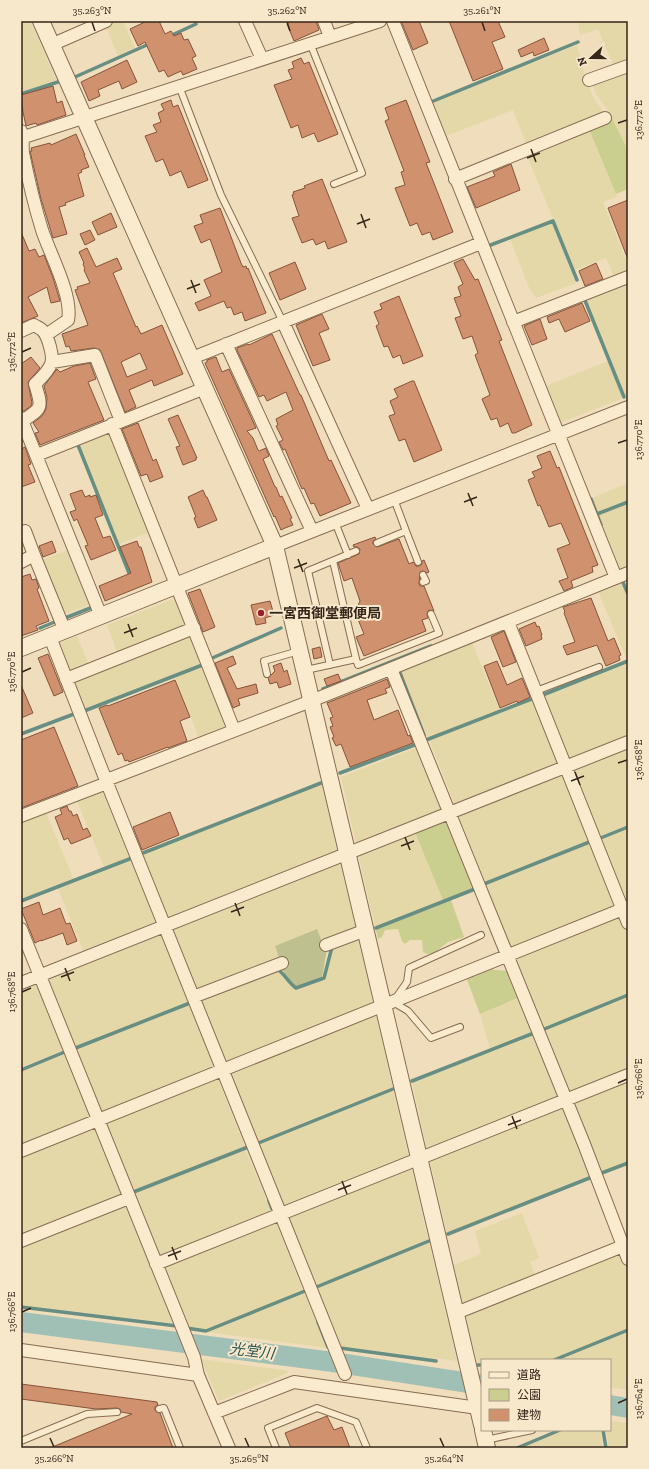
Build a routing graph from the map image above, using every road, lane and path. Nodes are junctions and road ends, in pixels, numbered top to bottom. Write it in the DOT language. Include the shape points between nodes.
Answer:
graph roads {
  1 [pos="41,21"];
  2 [pos="106,21"];
  3 [pos="245,21"];
  4 [pos="324,21"];
  5 [pos="380,21"];
  6 [pos="393,21"];
  7 [pos="330,37"];
  8 [pos="310,43"];
  9 [pos="52,45"];
  10 [pos="262,59"];
  11 [pos="628,66"];
  12 [pos="589,80"];
  13 [pos="179,86"];
  14 [pos="83,117"];
  15 [pos="606,118"];
  16 [pos="22,135"];
  17 [pos="455,179"];
  18 [pos="334,184"];
  19 [pos="481,243"];
  20 [pos="628,277"];
  21 [pos="283,322"];
  22 [pos="513,322"];
  23 [pos="21,331"];
  24 [pos="46,335"];
  25 [pos="226,344"];
  26 [pos="192,358"];
  27 [pos="52,362"];
  28 [pos="205,388"];
  29 [pos="628,407"];
  30 [pos="22,420"];
  31 [pos="117,423"];
  32 [pos="558,434"];
  33 [pos="37,455"];
  34 [pos="394,499"];
  35 [pos="368,509"];
  36 [pos="335,522"];
  37 [pos="25,531"];
  38 [pos="312,531"];
  39 [pos="406,531"];
  40 [pos="377,543"];
  41 [pos="275,546"];
  42 [pos="356,552"];
  43 [pos="348,555"];
  44 [pos="34,556"];
  45 [pos="333,560"];
  46 [pos="21,562"];
  47 [pos="418,562"];
  48 [pos="628,573"];
  49 [pos="424,575"];
  50 [pos="616,578"];
  51 [pos="423,582"];
  52 [pos="177,586"];
  53 [pos="431,614"];
  54 [pos="101,616"];
  55 [pos="508,622"];
  56 [pos="194,628"];
  57 [pos="65,631"];
  58 [pos="50,637"];
  59 [pos="21,648"];
  60 [pos="300,651"];
  61 [pos="356,659"];
  62 [pos="330,665"];
  63 [pos="599,667"];
  64 [pos="391,669"];
  65 [pos="304,671"];
  66 [pos="267,674"];
  67 [pos="66,679"];
  68 [pos="536,692"];
  69 [pos="311,700"];
  70 [pos="234,730"];
  71 [pos="628,742"];
  72 [pos="566,766"];
  73 [pos="107,783"];
  74 [pos="450,813"];
  75 [pos="21,816"];
  76 [pos="348,853"];
  77 [pos="625,908"];
  78 [pos="628,923"];
  79 [pos="164,927"];
  80 [pos="21,929"];
  81 [pos="366,930"];
  82 [pos="481,935"];
  83 [pos="326,945"];
  84 [pos="507,956"];
  85 [pos="282,962"];
  86 [pos="40,976"];
  87 [pos="21,983"];
  88 [pos="193,997"];
  89 [pos="389,1003"];
  90 [pos="460,1027"];
  91 [pos="222,1070"];
  92 [pos="628,1075"];
  93 [pos="566,1099"];
  94 [pos="98,1120"];
  95 [pos="21,1150"];
  96 [pos="420,1157"];
  97 [pos="129,1198"];
  98 [pos="280,1214"];
  99 [pos="21,1241"];
  100 [pos="625,1242"];
  101 [pos="628,1259"];
  102 [pos="156,1264"];
  103 [pos="456,1313"];
  104 [pos="21,1350"];
  105 [pos="345,1374"];
  106 [pos="198,1375"];
  107 [pos="476,1400"];
  108 [pos="159,1409"];
  109 [pos="117,1412"];
  110 [pos="214,1413"];
  111 [pos="481,1421"];
  112 [pos="527,1431"];
  113 [pos="485,1439"];
  114 [pos="21,1441"];
  115 [pos="180,1448"];
  116 [pos="229,1448"];
  117 [pos="276,1448"];
  118 [pos="367,1448"];
  1 -- 9 [label="street"];
  2 -- 9 [label="street"];
  3 -- 10 [label="street"];
  4 -- 7 [label="street"];
  5 -- 7 [label="street"];
  6 -- 17 [label="street"];
  7 -- 8 [label="street"];
  8 -- 10 [label="street"];
  8 -- 18 [label="lane" via="362,173"];
  9 -- 14 [label="street"];
  10 -- 13 [label="street"];
  11 -- 12 [label="street"];
  13 -- 14 [label="street"];
  13 -- 21 [label="lane" via="221,195"];
  14 -- 16 [label="street"];
  14 -- 26 [label="street"];
  15 -- 17 [label="street"];
  16 -- 24 [label="street" via="23,150 42,231 66,294 70,312 68,320"];
  17 -- 19 [label="street"];
  19 -- 21 [label="street"];
  19 -- 22 [label="street"];
  20 -- 22 [label="street"];
  21 -- 25 [label="street"];
  21 -- 35 [label="street"];
  22 -- 32 [label="street"];
  23 -- 24 [label="street" via="34,326"];
  24 -- 27 [label="street"];
  25 -- 26 [label="street"];
  25 -- 38 [label="street"];
  26 -- 28 [label="street"];
  27 -- 30 [label="street" via="35,384 40,407 33,415"];
  27 -- 31 [label="street" via="95,355"];
  28 -- 31 [label="street"];
  28 -- 41 [label="street"];
  29 -- 32 [label="street"];
  30 -- 33 [label="street"];
  31 -- 33 [label="street"];
  31 -- 52 [label="street"];
  32 -- 34 [label="street"];
  32 -- 50 [label="street"];
  33 -- 54 [label="street"];
  34 -- 35 [label="street"];
  34 -- 39 [label="lane"];
  35 -- 36 [label="street"];
  36 -- 38 [label="street"];
  36 -- 43 [label="lane"];
  37 -- 44 [label="street"];
  38 -- 41 [label="street"];
  39 -- 40 [label="lane"];
  39 -- 47 [label="lane"];
  41 -- 52 [label="street"];
  41 -- 60 [label="street"];
  42 -- 43 [label="lane"];
  43 -- 45 [label="lane"];
  44 -- 46 [label="street"];
  44 -- 57 [label="street"];
  45 -- 61 [label="lane"];
  45 -- 62 [label="lane" via="308,571"];
  48 -- 50 [label="street"];
  49 -- 51 [label="lane" via="426,581"];
  50 -- 55 [label="street"];
  52 -- 54 [label="street"];
  52 -- 56 [label="street"];
  53 -- 61 [label="lane" via="439,633 358,665"];
  54 -- 57 [label="street"];
  55 -- 64 [label="street"];
  55 -- 68 [label="street"];
  56 -- 67 [label="street"];
  56 -- 70 [label="street"];
  57 -- 58 [label="street"];
  58 -- 59 [label="street"];
  58 -- 67 [label="street"];
  60 -- 65 [label="street"];
  60 -- 66 [label="lane" via="264,661"];
  61 -- 62 [label="lane"];
  62 -- 65 [label="lane"];
  63 -- 68 [label="lane"];
  64 -- 69 [label="street"];
  64 -- 74 [label="street"];
  65 -- 69 [label="street"];
  67 -- 73 [label="street"];
  68 -- 72 [label="street"];
  69 -- 70 [label="street"];
  69 -- 76 [label="street"];
  70 -- 73 [label="street" via="109,779"];
  71 -- 72 [label="street"];
  72 -- 74 [label="street"];
  72 -- 77 [label="street"];
  73 -- 75 [label="street"];
  73 -- 79 [label="street"];
  74 -- 76 [label="street"];
  74 -- 84 [label="street"];
  76 -- 79 [label="street"];
  76 -- 81 [label="street"];
  77 -- 78 [label="street"];
  77 -- 84 [label="street"];
  79 -- 86 [label="street"];
  79 -- 88 [label="street"];
  80 -- 86 [label="street"];
  81 -- 83 [label="street"];
  81 -- 89 [label="street"];
  82 -- 89 [label="lane" via="409,968 407,982"];
  84 -- 89 [label="street"];
  84 -- 93 [label="street"];
  85 -- 88 [label="street"];
  86 -- 87 [label="street"];
  86 -- 94 [label="street"];
  88 -- 91 [label="street"];
  89 -- 90 [label="lane" via="408,1011 431,1038"];
  89 -- 91 [label="street"];
  89 -- 96 [label="street"];
  91 -- 94 [label="street"];
  91 -- 98 [label="street"];
  92 -- 93 [label="street"];
  93 -- 96 [label="street"];
  93 -- 100 [label="street"];
  94 -- 95 [label="street"];
  94 -- 97 [label="street"];
  96 -- 98 [label="street"];
  96 -- 103 [label="street"];
  97 -- 99 [label="street"];
  97 -- 102 [label="street"];
  98 -- 102 [label="street"];
  98 -- 105 [label="street"];
  100 -- 101 [label="street"];
  100 -- 103 [label="street"];
  102 -- 106 [label="street" via="194,1357"];
  103 -- 107 [label="street"];
  104 -- 106 [label="street"];
  106 -- 110 [label="street"];
  107 -- 110 [label="street" via="294,1382"];
  107 -- 111 [label="street"];
  108 -- 115 [label="lane" via="164,1408"];
  109 -- 114 [label="lane" via="87,1414"];
  110 -- 116 [label="street"];
  112 -- 113 [label="lane"];
  117 -- 118 [label="lane" via="268,1428 317,1408 356,1422"];
}
